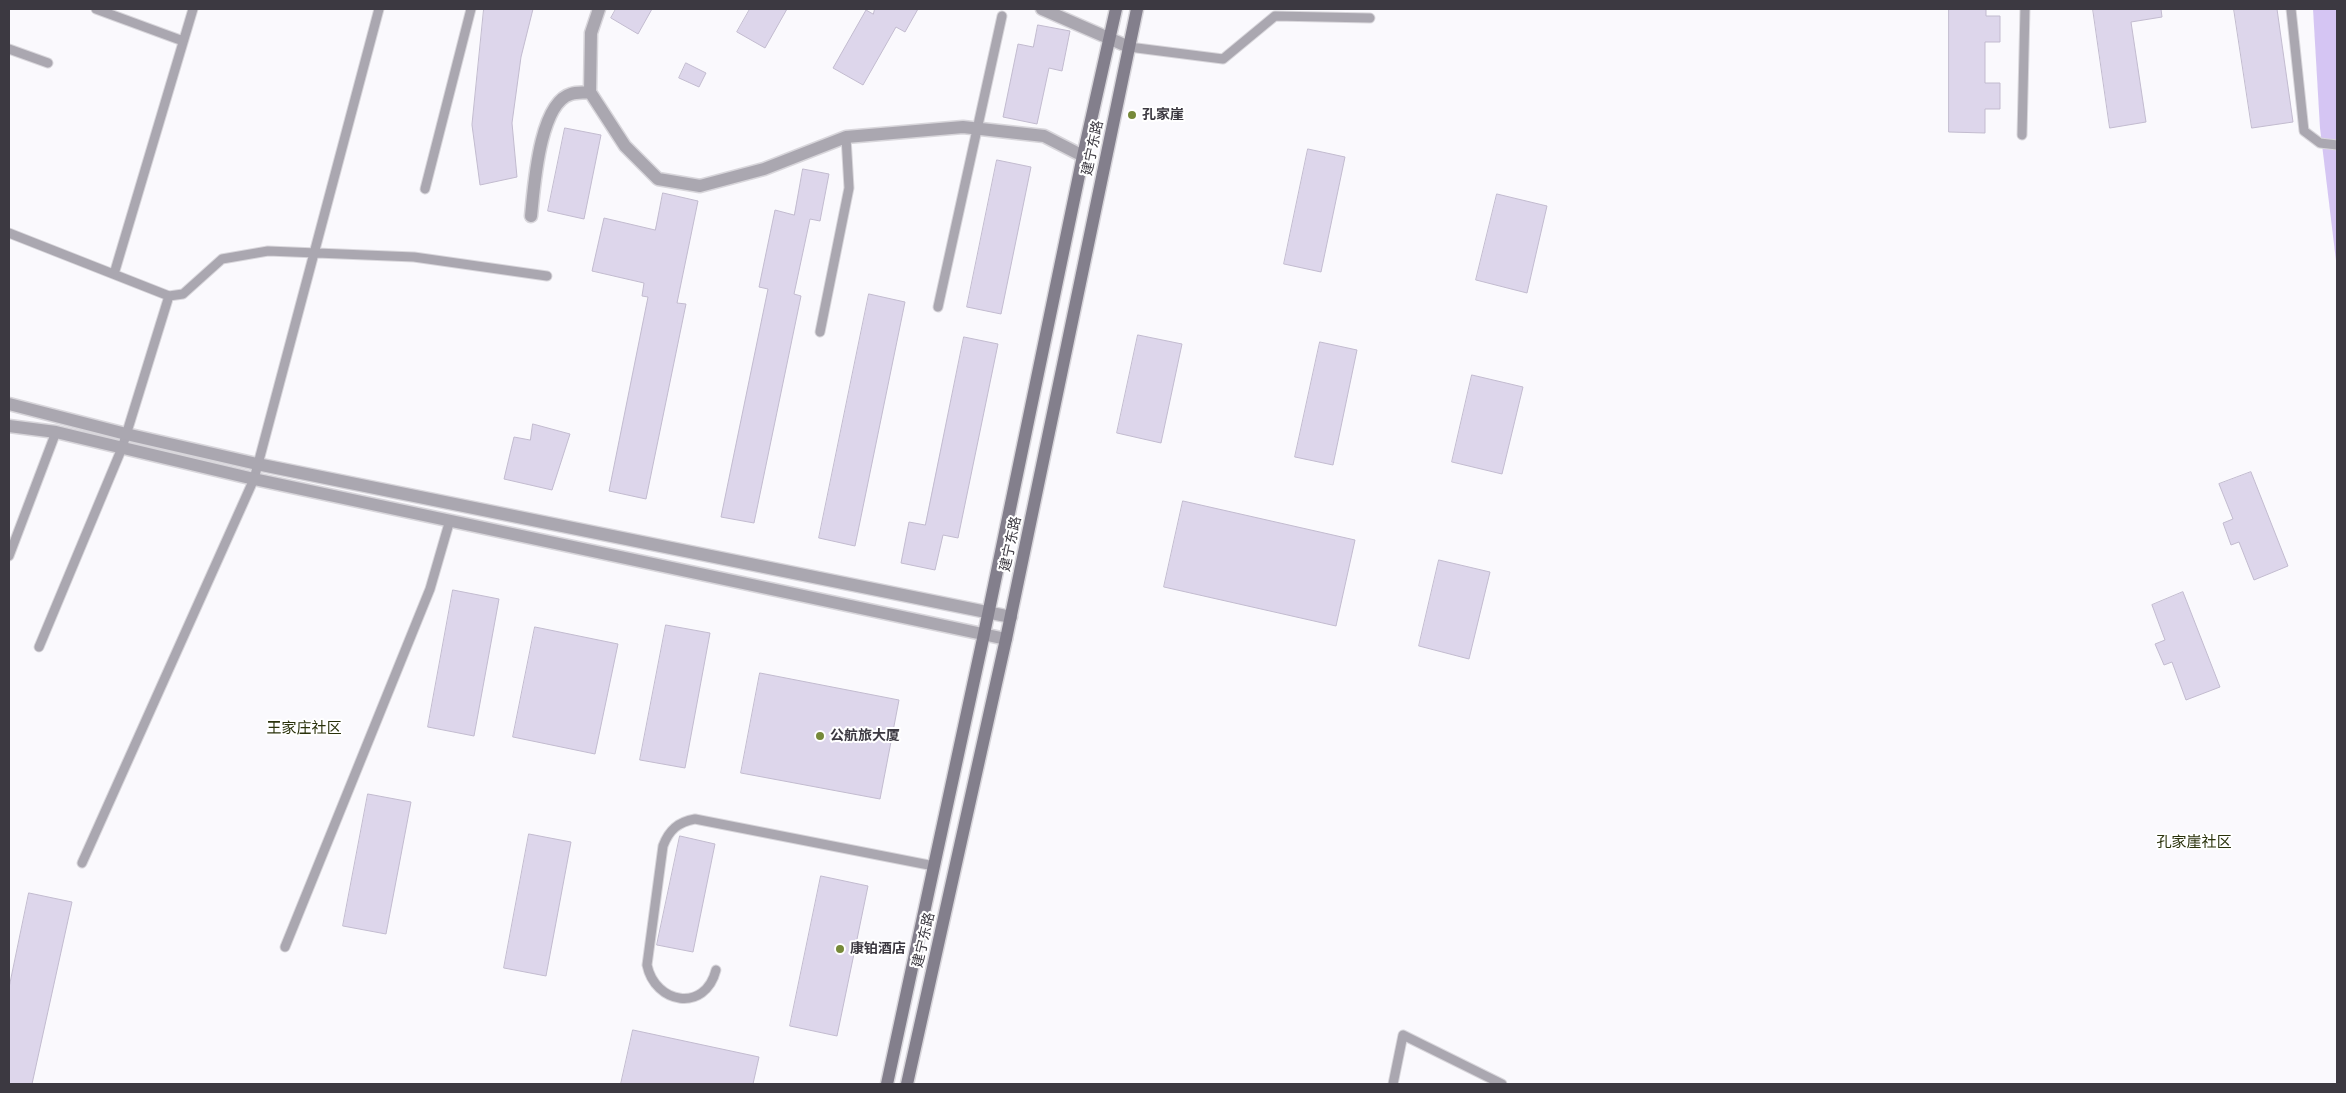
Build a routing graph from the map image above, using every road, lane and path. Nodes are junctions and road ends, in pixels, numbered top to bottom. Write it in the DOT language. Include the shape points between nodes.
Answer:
graph roads {
  1 [pos="96,9"];
  2 [pos="192,9"];
  3 [pos="379,9"];
  4 [pos="470,9"];
  5 [pos="599,9"];
  6 [pos="1042,9"];
  7 [pos="1116,9"];
  8 [pos="1137,9"];
  9 [pos="2026,9"];
  10 [pos="2291,9"];
  11 [pos="1002,16"];
  12 [pos="1370,18"];
  13 [pos="1109,39"];
  14 [pos="183,41"];
  15 [pos="1129,47"];
  16 [pos="9,49"];
  17 [pos="48,63"];
  18 [pos="590,92"];
  19 [pos="977,128"];
  20 [pos="2022,135"];
  21 [pos="846,136"];
  22 [pos="2337,145"];
  23 [pos="1083,156"];
  24 [pos="425,189"];
  25 [pos="531,216"];
  26 [pos="9,233"];
  27 [pos="313,254"];
  28 [pos="114,274"];
  29 [pos="547,276"];
  30 [pos="169,296"];
  31 [pos="938,307"];
  32 [pos="820,332"];
  33 [pos="9,404"];
  34 [pos="9,426"];
  35 [pos="56,432"];
  36 [pos="126,434"];
  37 [pos="122,448"];
  38 [pos="257,464"];
  39 [pos="254,478"];
  40 [pos="450,520"];
  41 [pos="9,556"];
  42 [pos="989,613"];
  43 [pos="1011,617"];
  44 [pos="984,634"];
  45 [pos="1006,639"];
  46 [pos="39,647"];
  47 [pos="82,863"];
  48 [pos="934,866"];
  49 [pos="285,947"];
  50 [pos="716,970"];
  51 [pos="887,1084"];
  52 [pos="907,1084"];
  53 [pos="1393,1084"];
  54 [pos="1502,1084"];
  1 -- 14 [label="lane"];
  2 -- 14 [label="lane"];
  3 -- 27 [label="lane"];
  4 -- 24 [label="lane"];
  5 -- 18 [label="street" via="591,33"];
  6 -- 13 [label="street"];
  7 -- 13 [label="main road, 建宁东路"];
  8 -- 15 [label="main road, 建宁东路"];
  9 -- 20 [label="lane"];
  10 -- 22 [label="lane" via="2304,131 2320,143"];
  11 -- 19 [label="lane"];
  12 -- 15 [label="lane" via="1274,16 1223,59"];
  13 -- 15 [label="street"];
  13 -- 23 [label="main road, 建宁东路"];
  14 -- 28 [label="lane"];
  15 -- 43 [label="main road, 建宁东路"];
  16 -- 17 [label="lane"];
  18 -- 21 [label="street" via="625,146 658,179 700,186 764,169"];
  18 -- 25 [label="street" via="569,94 551,111 536,162"];
  19 -- 21 [label="street" via="963,126"];
  19 -- 23 [label="street" via="1044,136"];
  19 -- 31 [label="lane"];
  21 -- 32 [label="lane" via="849,188"];
  23 -- 42 [label="main road, 建宁东路"];
  26 -- 28 [label="lane"];
  27 -- 29 [label="lane" via="414,257"];
  27 -- 30 [label="lane" via="268,251 222,259 183,294"];
  27 -- 38 [label="lane"];
  28 -- 30 [label="lane"];
  30 -- 36 [label="lane"];
  33 -- 36 [label="street"];
  34 -- 35 [label="street"];
  35 -- 37 [label="street"];
  35 -- 41 [label="lane"];
  36 -- 37 [label="lane"];
  36 -- 38 [label="street"];
  37 -- 39 [label="street"];
  37 -- 46 [label="lane"];
  38 -- 39 [label="lane"];
  38 -- 42 [label="street"];
  39 -- 40 [label="street"];
  39 -- 47 [label="lane"];
  40 -- 44 [label="street"];
  40 -- 49 [label="lane" via="430,589"];
  42 -- 43 [label="street"];
  42 -- 44 [label="main road, 建宁东路"];
  43 -- 45 [label="main road, 建宁东路"];
  44 -- 45 [label="street"];
  44 -- 48 [label="main road, 建宁东路"];
  45 -- 52 [label="main road, 建宁东路"];
  48 -- 50 [label="lane" via="695,819 686,820 671,830 663,846 647,965 659,989 679,997 695,998 701,994 711,983"];
  48 -- 51 [label="main road, 建宁东路"];
  53 -- 54 [label="lane" via="1403,1036"];
}
